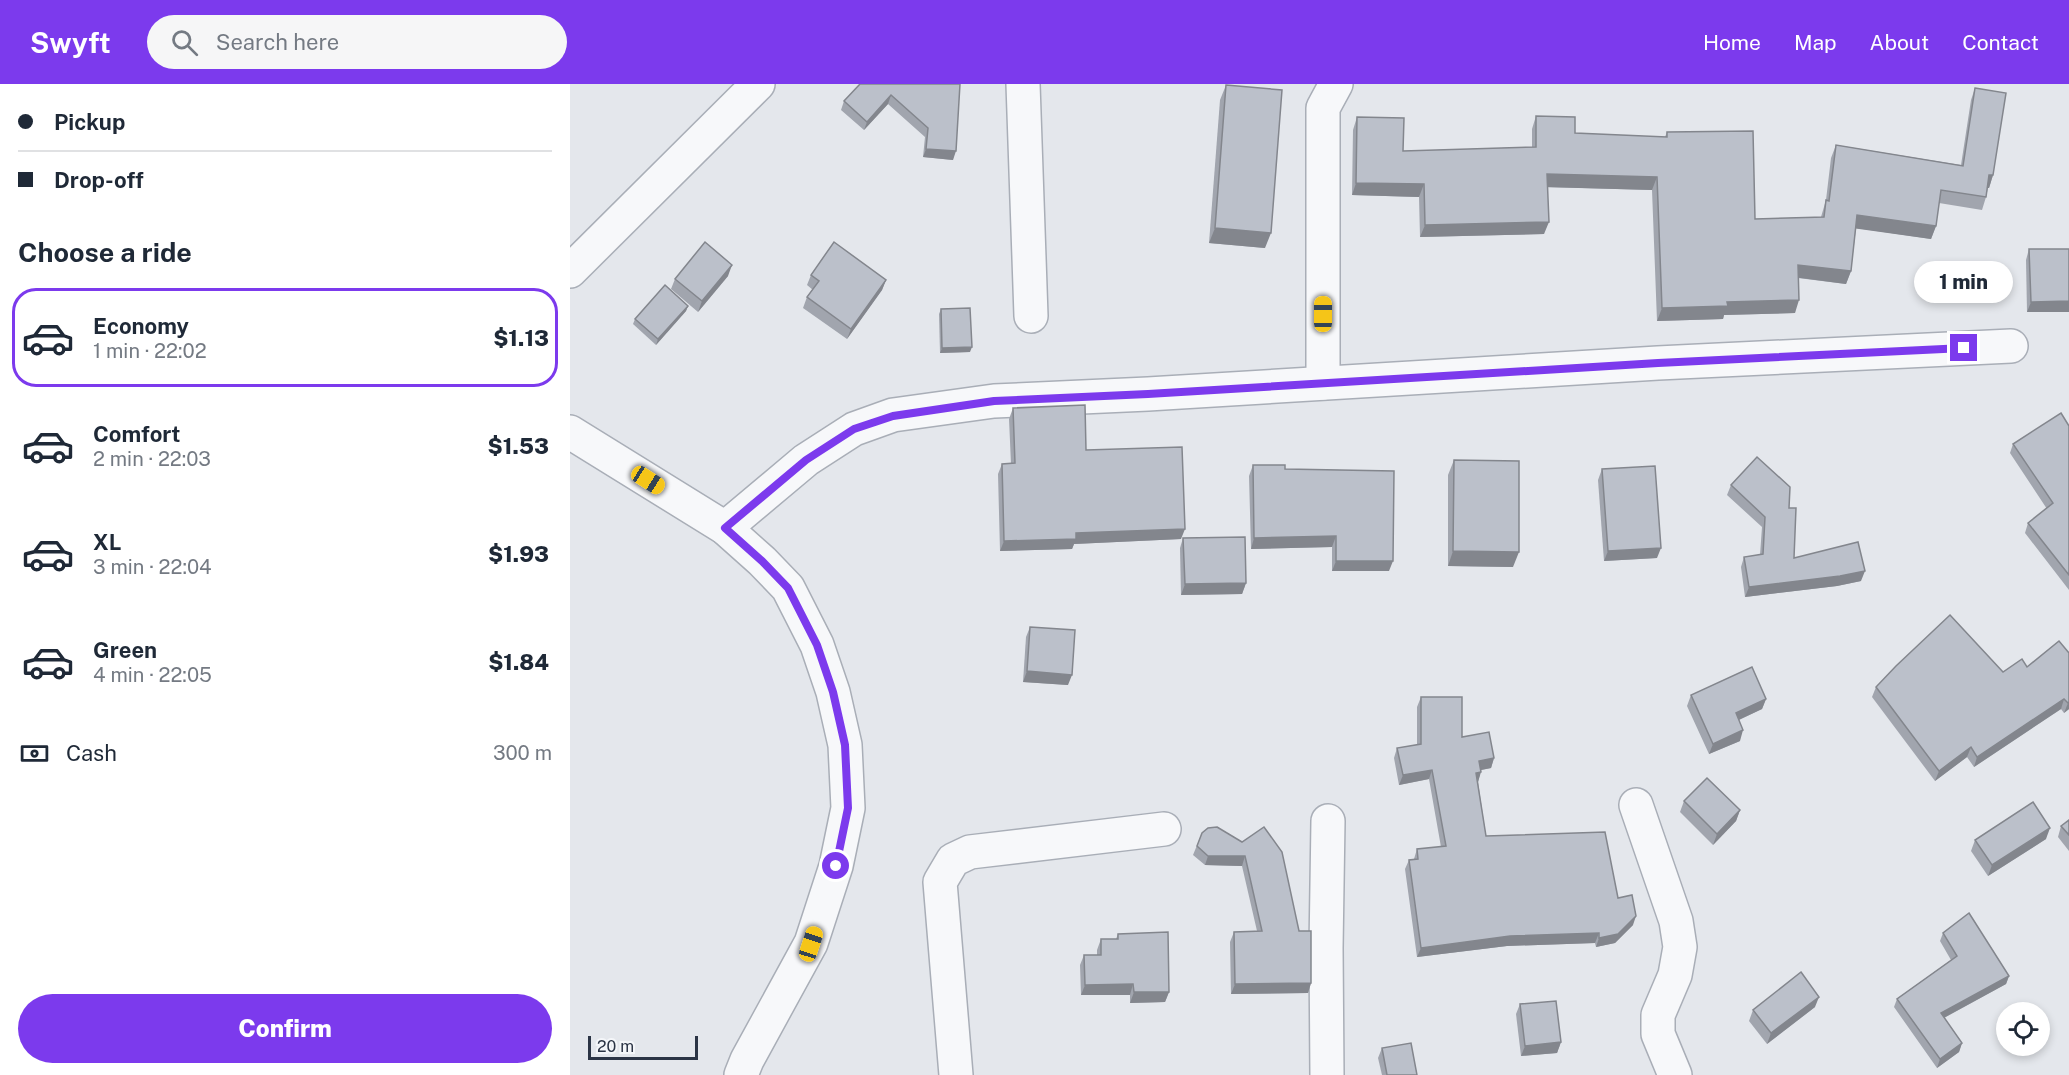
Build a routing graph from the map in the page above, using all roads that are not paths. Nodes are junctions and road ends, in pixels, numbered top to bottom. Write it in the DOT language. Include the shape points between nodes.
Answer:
graph roads {
  1 [pos="758,84"];
  2 [pos="1023,84"];
  3 [pos="1336,84"];
  4 [pos="570,271"];
  5 [pos="1031,316"];
  6 [pos="2012,346"];
  7 [pos="1323,383"];
  8 [pos="570,432"];
  9 [pos="725,528"];
  10 [pos="1636,805"];
  11 [pos="1328,821"];
  12 [pos="1164,829"];
  13 [pos="1668,1069"];
  14 [pos="741,1075"];
  15 [pos="956,1075"];
  16 [pos="1327,1075"];
  1 -- 4 [label="street"];
  2 -- 5 [label="street"];
  3 -- 7 [label="street" via="1323,108"];
  6 -- 7 [label="street"];
  7 -- 9 [label="street" via="994,401 893,416 854,429 806,460"];
  8 -- 9 [label="street"];
  9 -- 14 [label="street" via="788,588 817,645 845,745 848,808 836,866 811,944"];
  10 -- 13 [label="street" via="1676,921 1680,947 1675,975 1658,1015 1658,1034"];
  11 -- 16 [label="street"];
  12 -- 15 [label="street" via="970,852 952,860 940,882"];
}
